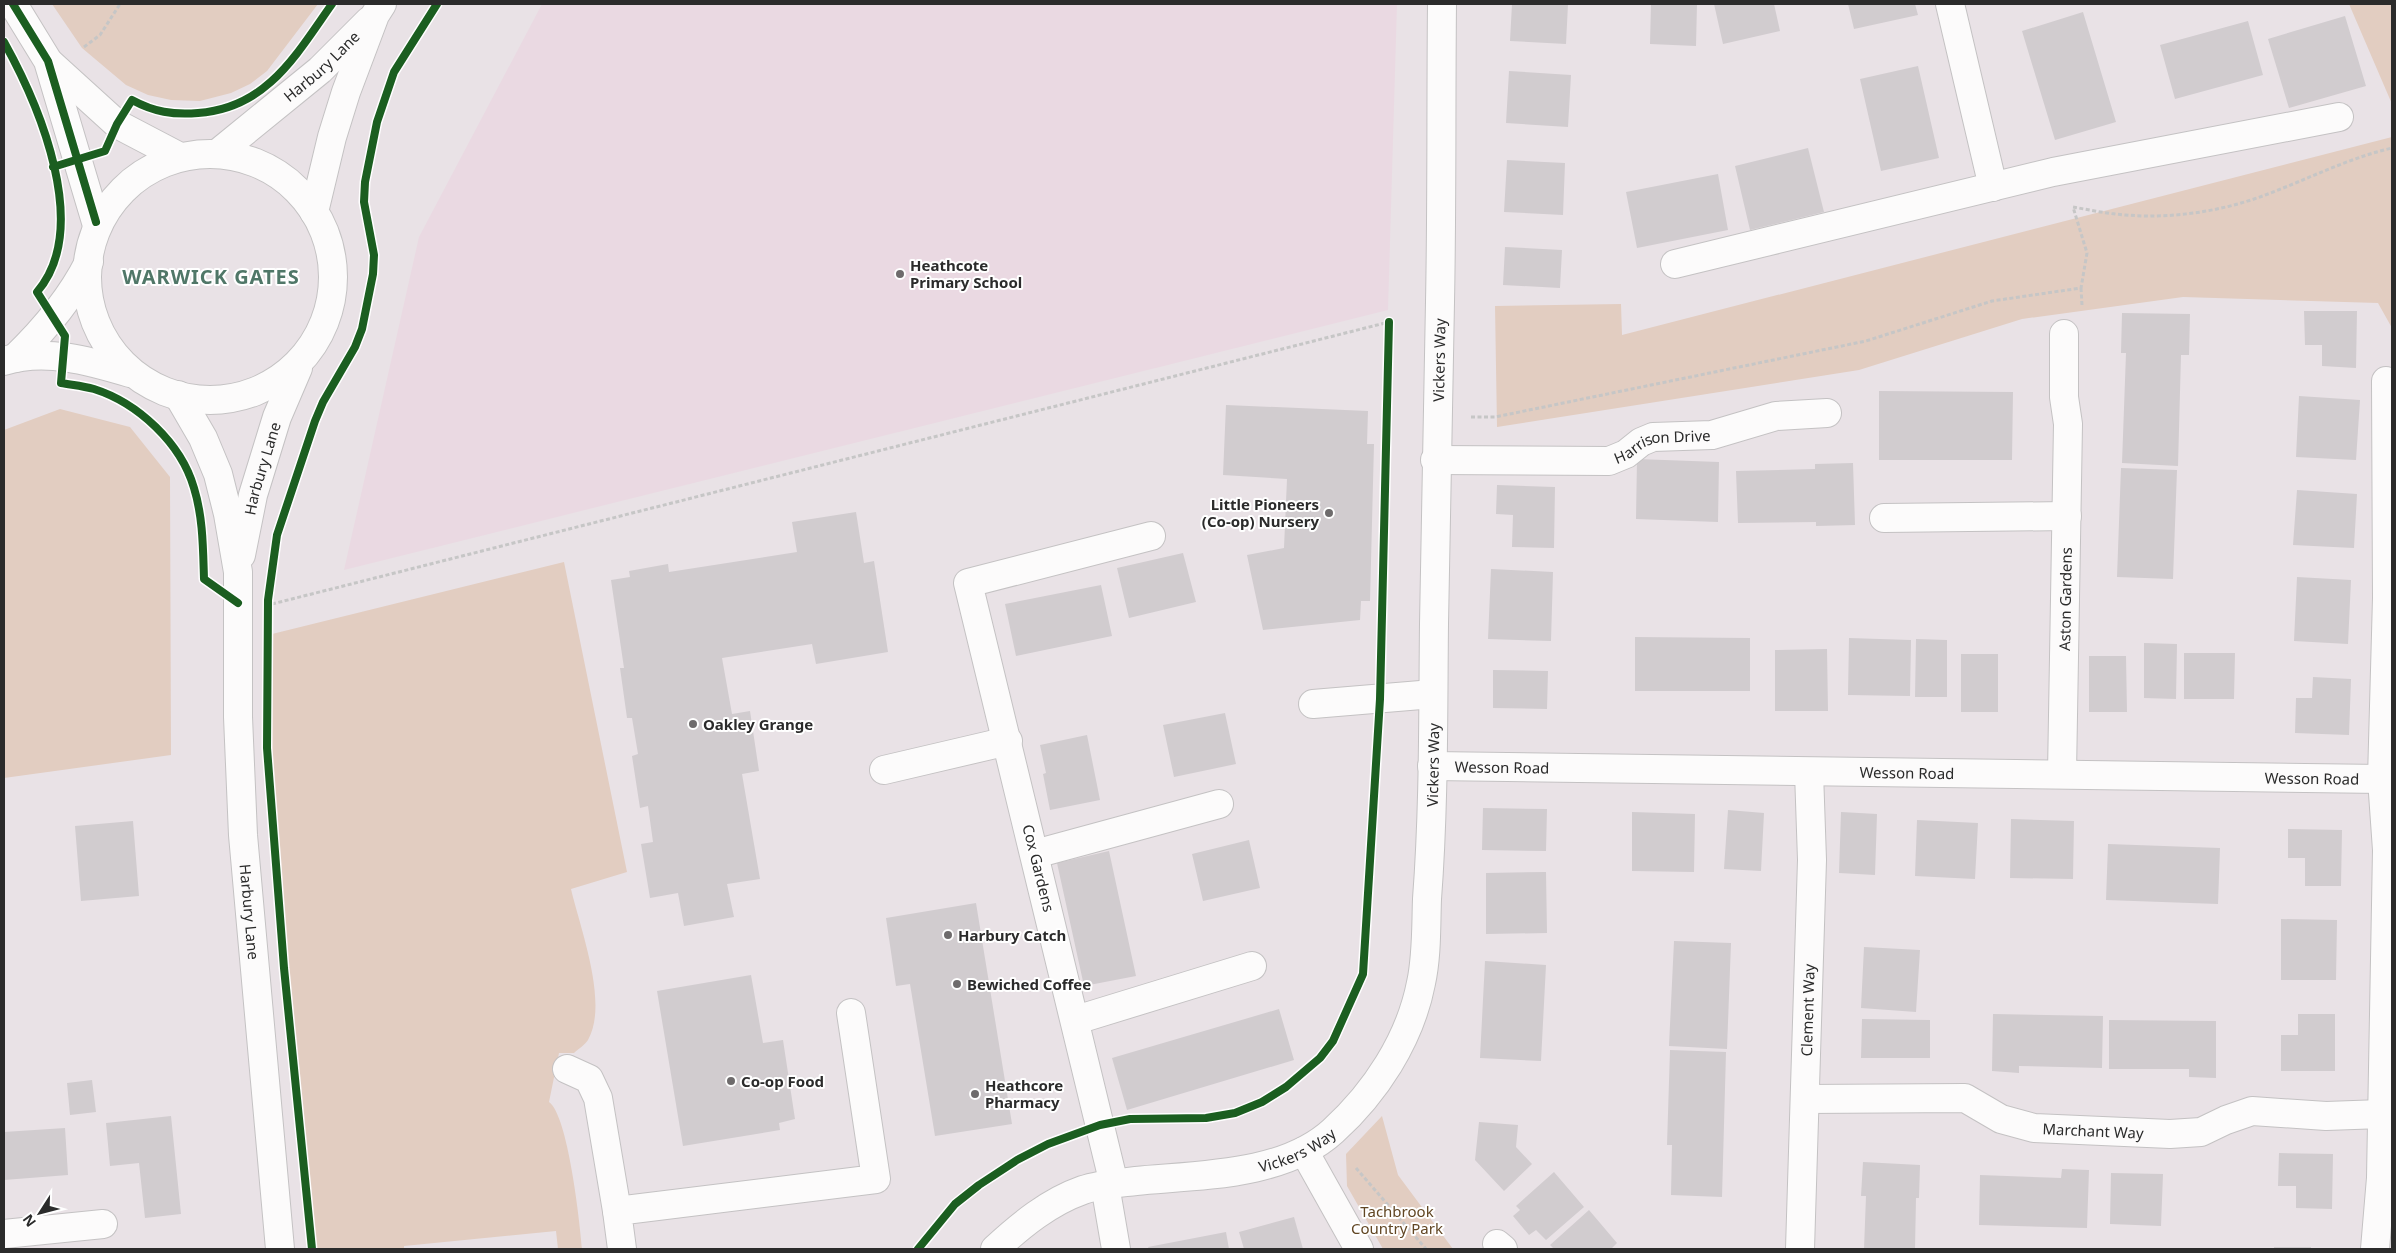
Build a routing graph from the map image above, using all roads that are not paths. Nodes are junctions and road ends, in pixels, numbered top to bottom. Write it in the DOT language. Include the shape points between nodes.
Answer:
graph roads {
  1 [pos="13,4"];
  2 [pos="1442,4"];
  3 [pos="1950,4"];
  4 [pos="379,9"];
  5 [pos="48,61"];
  6 [pos="2339,117"];
  7 [pos="218,153"];
  8 [pos="178,156"];
  9 [pos="1993,187"];
  10 [pos="314,212"];
  11 [pos="96,222"];
  12 [pos="90,259"];
  13 [pos="1675,264"];
  14 [pos="2064,334"];
  15 [pos="10,359"];
  16 [pos="298,368"];
  17 [pos="130,373"];
  18 [pos="2386,381"];
  19 [pos="178,395"];
  20 [pos="1828,413"];
  21 [pos="1435,460"];
  22 [pos="2067,516"];
  23 [pos="1884,518"];
  24 [pos="1151,536"];
  25 [pos="238,572"];
  26 [pos="1433,694"];
  27 [pos="1313,704"];
  28 [pos="1008,741"];
  29 [pos="1432,766"];
  30 [pos="884,770"];
  31 [pos="1809,772"];
  32 [pos="2062,774"];
  33 [pos="2387,780"];
  34 [pos="1219,804"];
  35 [pos="1035,854"];
  36 [pos="1252,966"];
  37 [pos="850,1013"];
  38 [pos="1076,1020"];
  39 [pos="567,1069"];
  40 [pos="1806,1099"];
  41 [pos="2382,1114"];
  42 [pos="1304,1151"];
  43 [pos="1110,1184"];
  44 [pos="617,1211"];
  45 [pos="103,1224"];
  46 [pos="4,1234"];
  47 [pos="43,1239"];
  48 [pos="280,1249"];
  49 [pos="622,1249"];
  50 [pos="995,1249"];
  51 [pos="1116,1249"];
  52 [pos="1359,1249"];
  53 [pos="1800,1249"];
  54 [pos="2376,1249"];
  1 -- 5 [label="street"];
  2 -- 21 [label="street, Vickers Way" via="1440,304"];
  3 -- 9 [label="street"];
  4 -- 7 [label="street, Harbury Lane" via="320,70"];
  4 -- 10 [label="street, Harbury Lane" via="346,92"];
  5 -- 8 [label="street" via="117,124"];
  5 -- 11 [label="street"];
  6 -- 9 [label="street" via="2053,172"];
  7 -- 8 [label="street"];
  7 -- 10 [label="street, Harbury Lane" via="263,166 299,192"];
  8 -- 11 [label="street" via="152,166 132,181 104,208"];
  9 -- 13 [label="street"];
  10 -- 16 [label="street, Harbury Lane" via="331,252 332,306 325,325"];
  11 -- 12 [label="street"];
  12 -- 15 [label="street" via="75,287 42,330"];
  12 -- 17 [label="street" via="90,299 96,320 116,356"];
  14 -- 22 [label="street, Aston Gardens" via="2064,397 2068,424"];
  15 -- 17 [label="street" via="40,355 80,360"];
  16 -- 19 [label="street" via="264,389 238,398"];
  16 -- 25 [label="street, Harbury Lane" via="277,417 253,494"];
  17 -- 19 [label="street"];
  18 -- 33 [label="street"];
  19 -- 25 [label="street, Harbury Lane" via="203,438 218,474"];
  20 -- 21 [label="street, Harrison Drive" via="1776,416 1712,435 1653,437 1609,461"];
  21 -- 26 [label="street, Vickers Way"];
  22 -- 23 [label="street"];
  22 -- 32 [label="street, Aston Gardens"];
  24 -- 28 [label="street, Cox Gardens" via="968,583"];
  25 -- 48 [label="street, Harbury Lane" via="238,717 243,835"];
  26 -- 27 [label="street"];
  26 -- 29 [label="street, Vickers Way"];
  28 -- 30 [label="street"];
  28 -- 35 [label="street, Cox Gardens"];
  29 -- 31 [label="street, Wesson Road"];
  29 -- 42 [label="street, Vickers Way" via="1431,844 1422,981 1409,1028 1351,1115 1328,1136"];
  31 -- 32 [label="street, Wesson Road"];
  31 -- 40 [label="street, Clement Way" via="1812,860"];
  32 -- 33 [label="street, Wesson Road"];
  33 -- 41 [label="street"];
  34 -- 35 [label="street"];
  35 -- 38 [label="street, Cox Gardens"];
  36 -- 38 [label="street"];
  37 -- 44 [label="street" via="876,1179"];
  38 -- 43 [label="street, Cox Gardens"];
  39 -- 44 [label="street" via="589,1079 596,1093"];
  40 -- 41 [label="street, Marchant Way" via="1964,1098 2001,1119 2034,1128 2170,1134 2201,1132 2252,1111 2326,1116"];
  40 -- 53 [label="street, Clement Way"];
  41 -- 54 [label="street"];
  42 -- 43 [label="street, Vickers Way" via="1284,1160 1227,1172"];
  42 -- 52 [label="street"];
  43 -- 50 [label="street, Vickers Way" via="1084,1190 1055,1203"];
  43 -- 51 [label="street, Cox Gardens"];
  44 -- 49 [label="street"];
  45 -- 47 [label="street"];
  46 -- 47 [label="street"];
}
